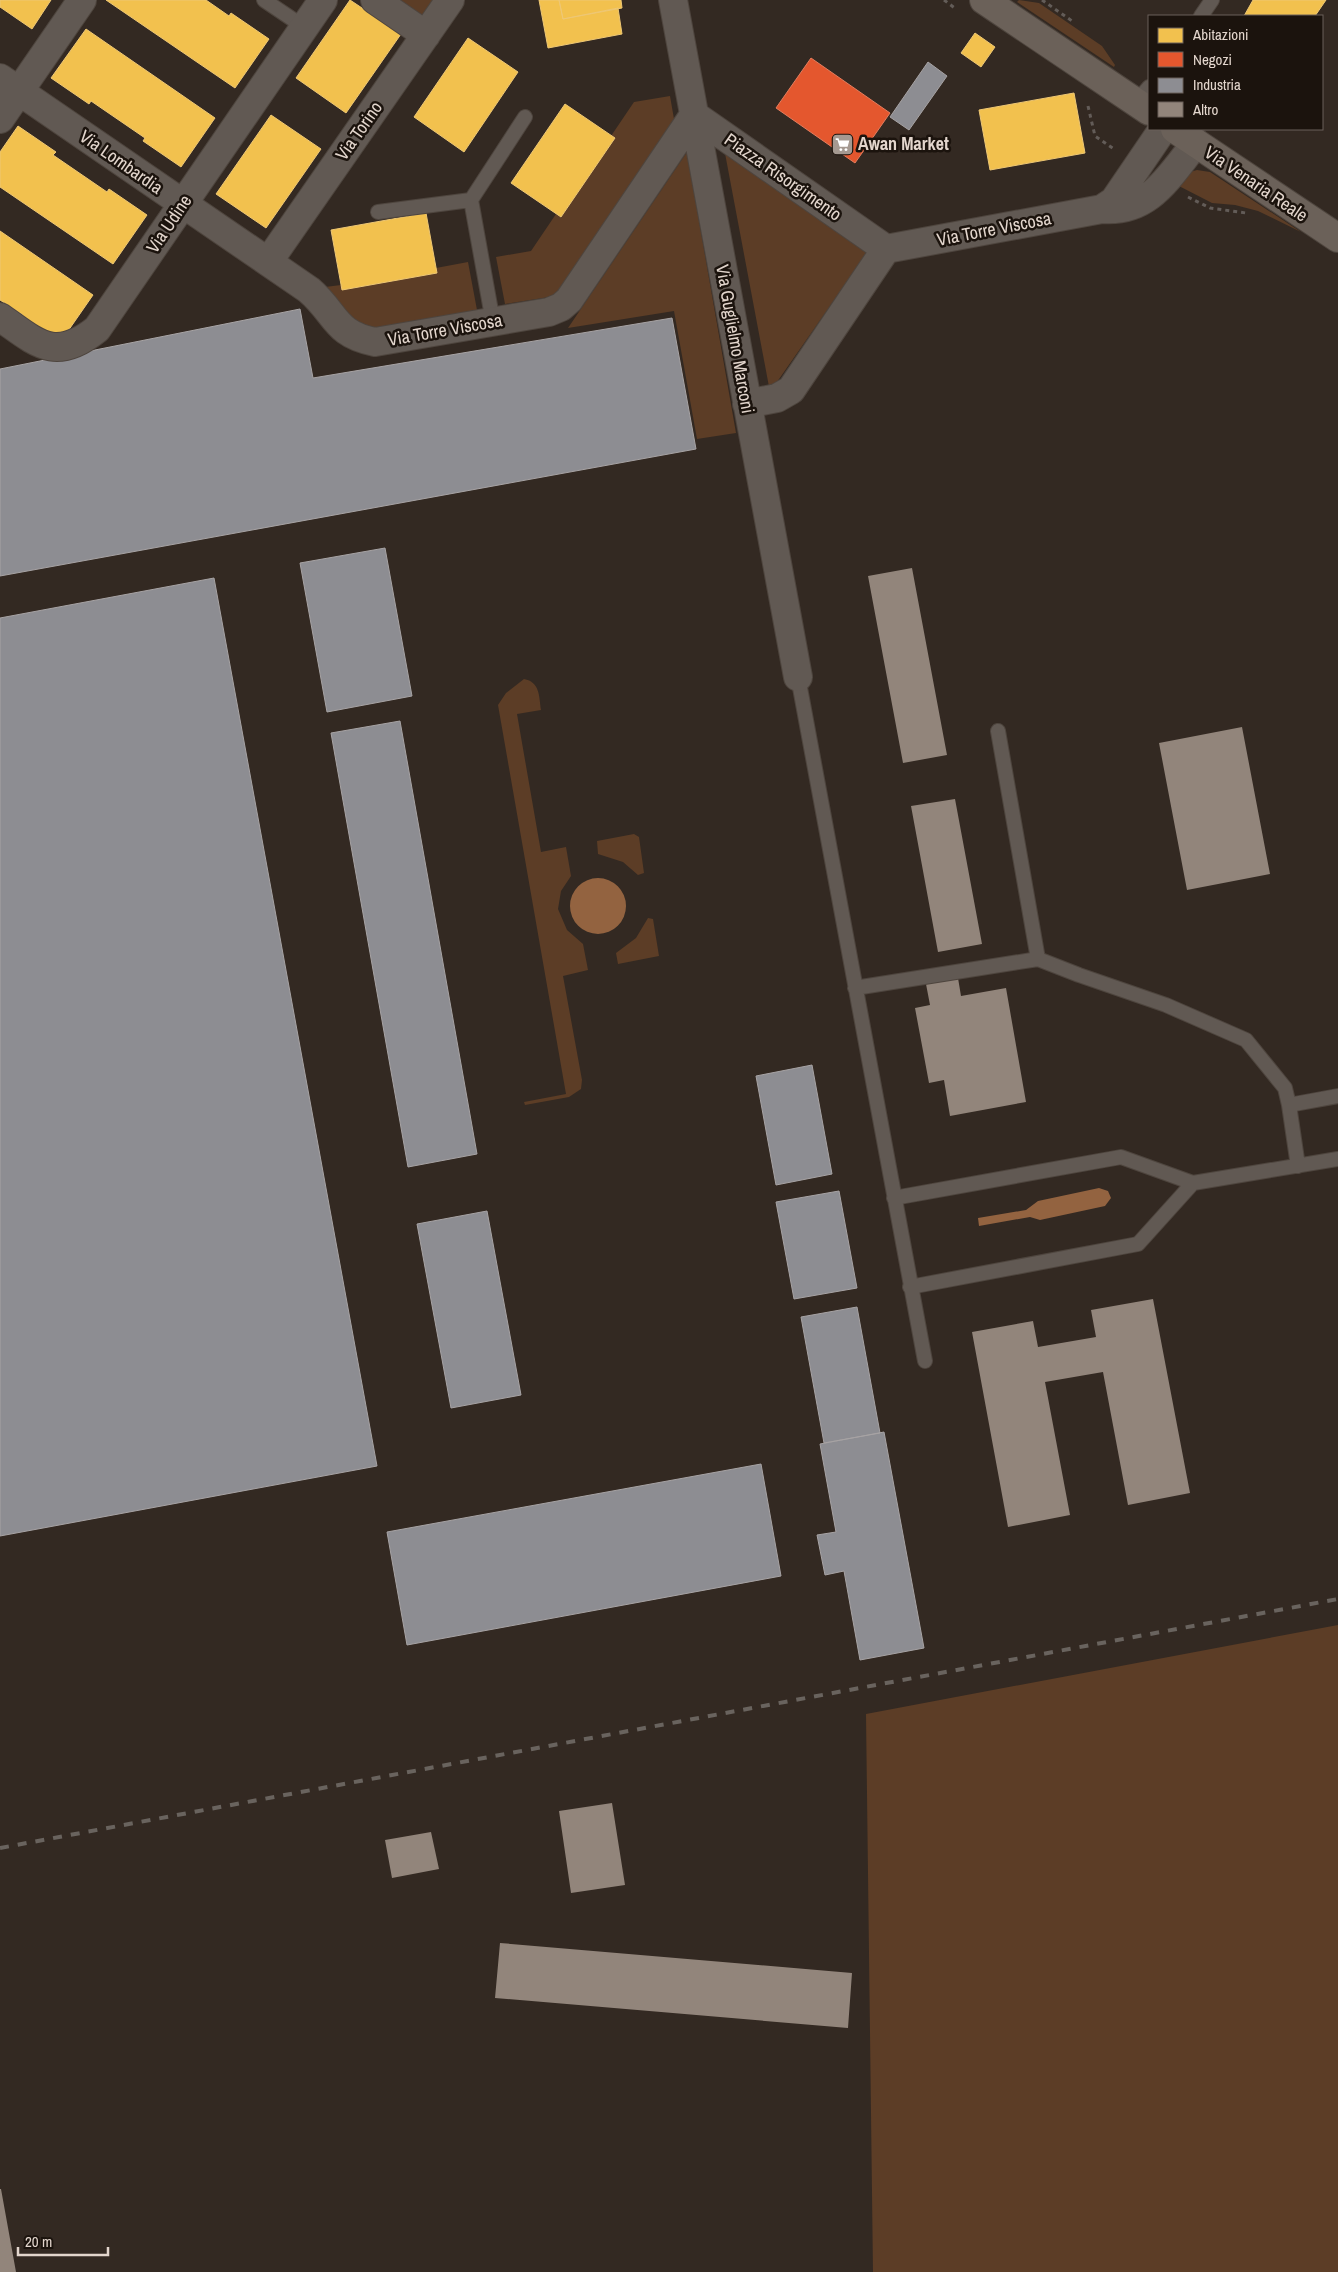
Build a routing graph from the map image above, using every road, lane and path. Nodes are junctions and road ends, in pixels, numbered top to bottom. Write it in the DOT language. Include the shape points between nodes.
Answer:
graph roads {
  1 [pos="82,0"];
  2 [pos="264,0"];
  3 [pos="324,0"];
  4 [pos="375,0"];
  5 [pos="450,0"];
  6 [pos="673,0"];
  7 [pos="984,0"];
  8 [pos="1212,0"];
  9 [pos="1201,15"];
  10 [pos="304,27"];
  11 [pos="426,35"];
  12 [pos="10,85"];
  13 [pos="1145,100"];
  14 [pos="694,115"];
  15 [pos="525,117"];
  16 [pos="0,120"];
  17 [pos="1162,130"];
  18 [pos="1186,136"];
  19 [pos="471,200"];
  20 [pos="182,204"];
  21 [pos="1102,209"];
  22 [pos="378,212"];
  23 [pos="1338,238"];
  24 [pos="886,250"];
  25 [pos="268,262"];
  26 [pos="0,317"];
  27 [pos="493,322"];
  28 [pos="748,404"];
  29 [pos="798,677"];
  30 [pos="998,731"];
  31 [pos="1038,959"];
  32 [pos="855,988"];
  33 [pos="1338,1096"];
  34 [pos="1289,1105"];
  35 [pos="1338,1159"];
  36 [pos="1298,1166"];
  37 [pos="1193,1183"];
  38 [pos="894,1198"];
  39 [pos="910,1287"];
  40 [pos="925,1361"];
  1 -- 12 [label="street"];
  2 -- 10 [label="lane"];
  3 -- 10 [label="street, Via Udine"];
  4 -- 11 [label="street"];
  5 -- 11 [label="street, Via Torino"];
  6 -- 14 [label="street, Via Guglielmo Marconi"];
  7 -- 13 [label="street"];
  8 -- 9 [label="lane"];
  10 -- 20 [label="street, Via Udine"];
  11 -- 25 [label="street, Via Torino"];
  12 -- 16 [label="street"];
  12 -- 20 [label="street, Via Lombardia"];
  14 -- 24 [label="street, Piazza Risorgimento"];
  14 -- 27 [label="street, Via Torre Viscosa" via="571,298 562,307 549,312"];
  14 -- 28 [label="street, Via Guglielmo Marconi"];
  15 -- 19 [label="lane"];
  17 -- 21 [label="street" via="1114,201"];
  18 -- 21 [label="street, Via Torre Viscosa" via="1164,182 1146,199 1128,208"];
  18 -- 23 [label="street, Via Venaria Reale"];
  19 -- 22 [label="lane"];
  19 -- 27 [label="lane"];
  20 -- 25 [label="street, Via Lombardia"];
  20 -- 26 [label="street, Via Udine" via="106,319 85,338 61,347 47,347"];
  21 -- 24 [label="street, Via Torre Viscosa"];
  24 -- 28 [label="street" via="791,390 777,398"];
  25 -- 27 [label="street, Via Torre Viscosa" via="316,296 343,330 368,341 389,341"];
  28 -- 29 [label="street, Via Guglielmo Marconi"];
  29 -- 32 [label="lane"];
  30 -- 31 [label="lane"];
  31 -- 32 [label="lane"];
  31 -- 34 [label="lane" via="1166,1005 1246,1040 1285,1088"];
  32 -- 38 [label="lane"];
  33 -- 34 [label="lane"];
  34 -- 36 [label="lane"];
  35 -- 36 [label="lane"];
  36 -- 37 [label="lane"];
  37 -- 38 [label="lane" via="1121,1157"];
  37 -- 39 [label="lane" via="1138,1244"];
  38 -- 39 [label="lane"];
  39 -- 40 [label="lane"];
}
